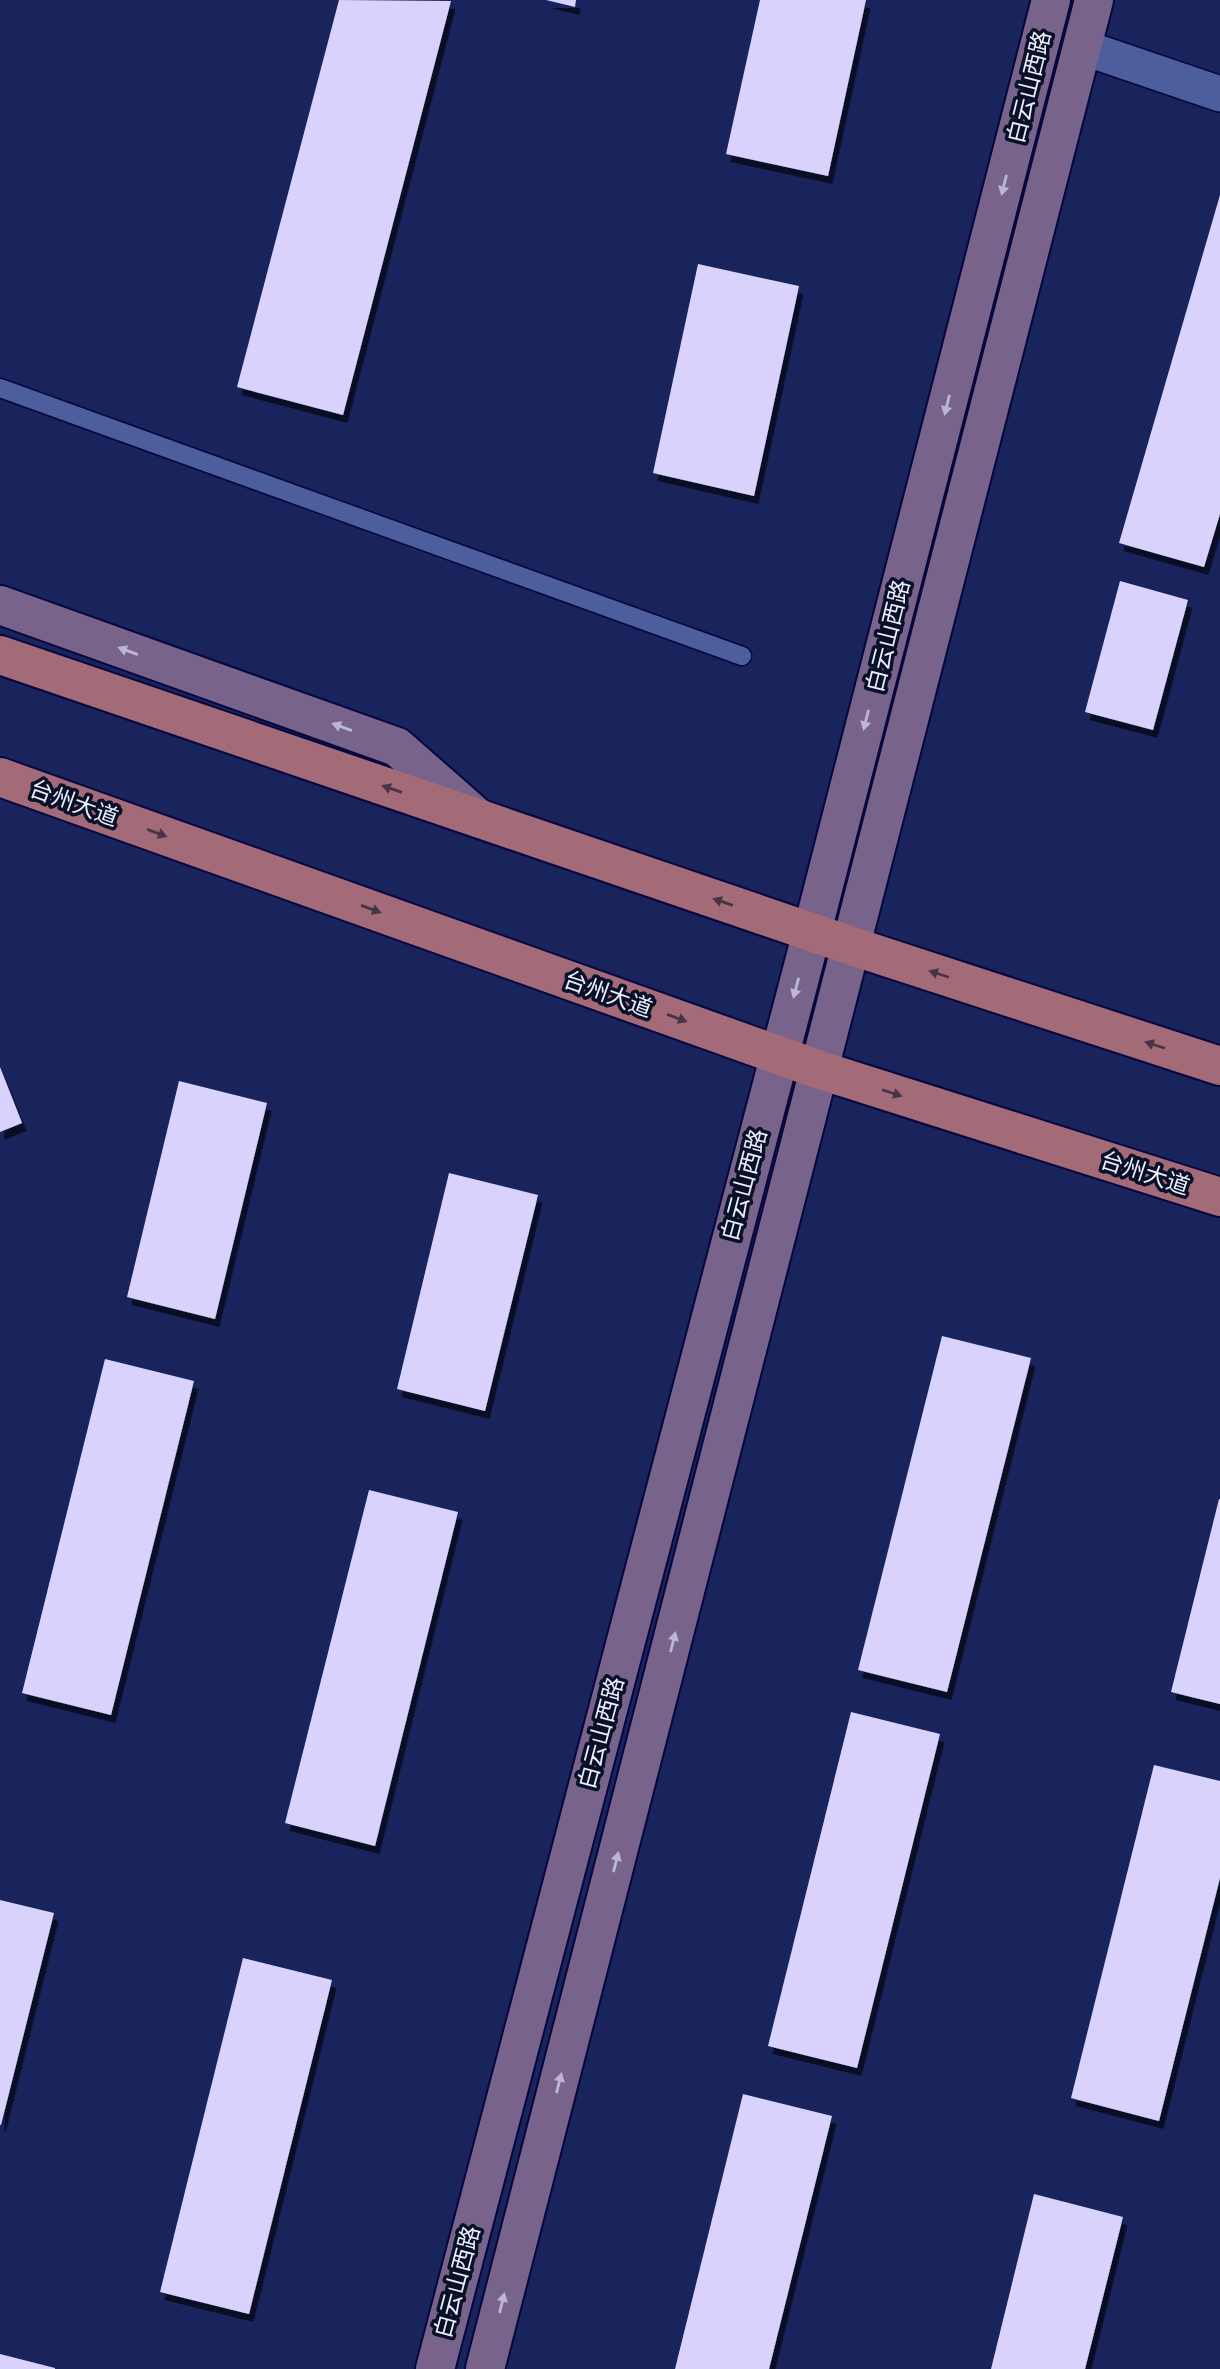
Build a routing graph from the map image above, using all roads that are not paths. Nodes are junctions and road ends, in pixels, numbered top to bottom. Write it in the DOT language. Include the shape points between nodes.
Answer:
graph roads {
  1 [pos="1051,0"];
  2 [pos="1094,0"];
  3 [pos="1082,47"];
  4 [pos="1220,94"];
  5 [pos="0,388"];
  6 [pos="0,605"];
  7 [pos="0,655"];
  8 [pos="742,656"];
  9 [pos="0,777"];
  10 [pos="478,818"];
  11 [pos="812,932"];
  12 [pos="852,946"];
  13 [pos="778,1054"];
  14 [pos="1220,1066"];
  15 [pos="820,1070"];
  16 [pos="1220,1197"];
  17 [pos="435,2369"];
  18 [pos="485,2369"];
  1 -- 11 [label="main road, 白云山西路, one-way"];
  2 -- 3 [label="main road, 白云山西路"];
  3 -- 4 [label="street"];
  3 -- 12 [label="main road, 白云山西路"];
  5 -- 8 [label="lane"];
  10 -- 6 [label="main road, one-way" via="397,747"];
  10 -- 7 [label="main road, one-way"];
  9 -- 13 [label="main road, 台州大道, one-way"];
  11 -- 10 [label="main road, one-way"];
  11 -- 12 [label="main road"];
  11 -- 13 [label="main road, 白云山西路, one-way"];
  14 -- 12 [label="main road, one-way"];
  12 -- 15 [label="main road, 白云山西路"];
  13 -- 15 [label="main road, 台州大道"];
  13 -- 17 [label="main road, 白云山西路"];
  15 -- 16 [label="main road, 台州大道, one-way"];
  18 -- 15 [label="main road, 白云山西路, one-way"];
}
